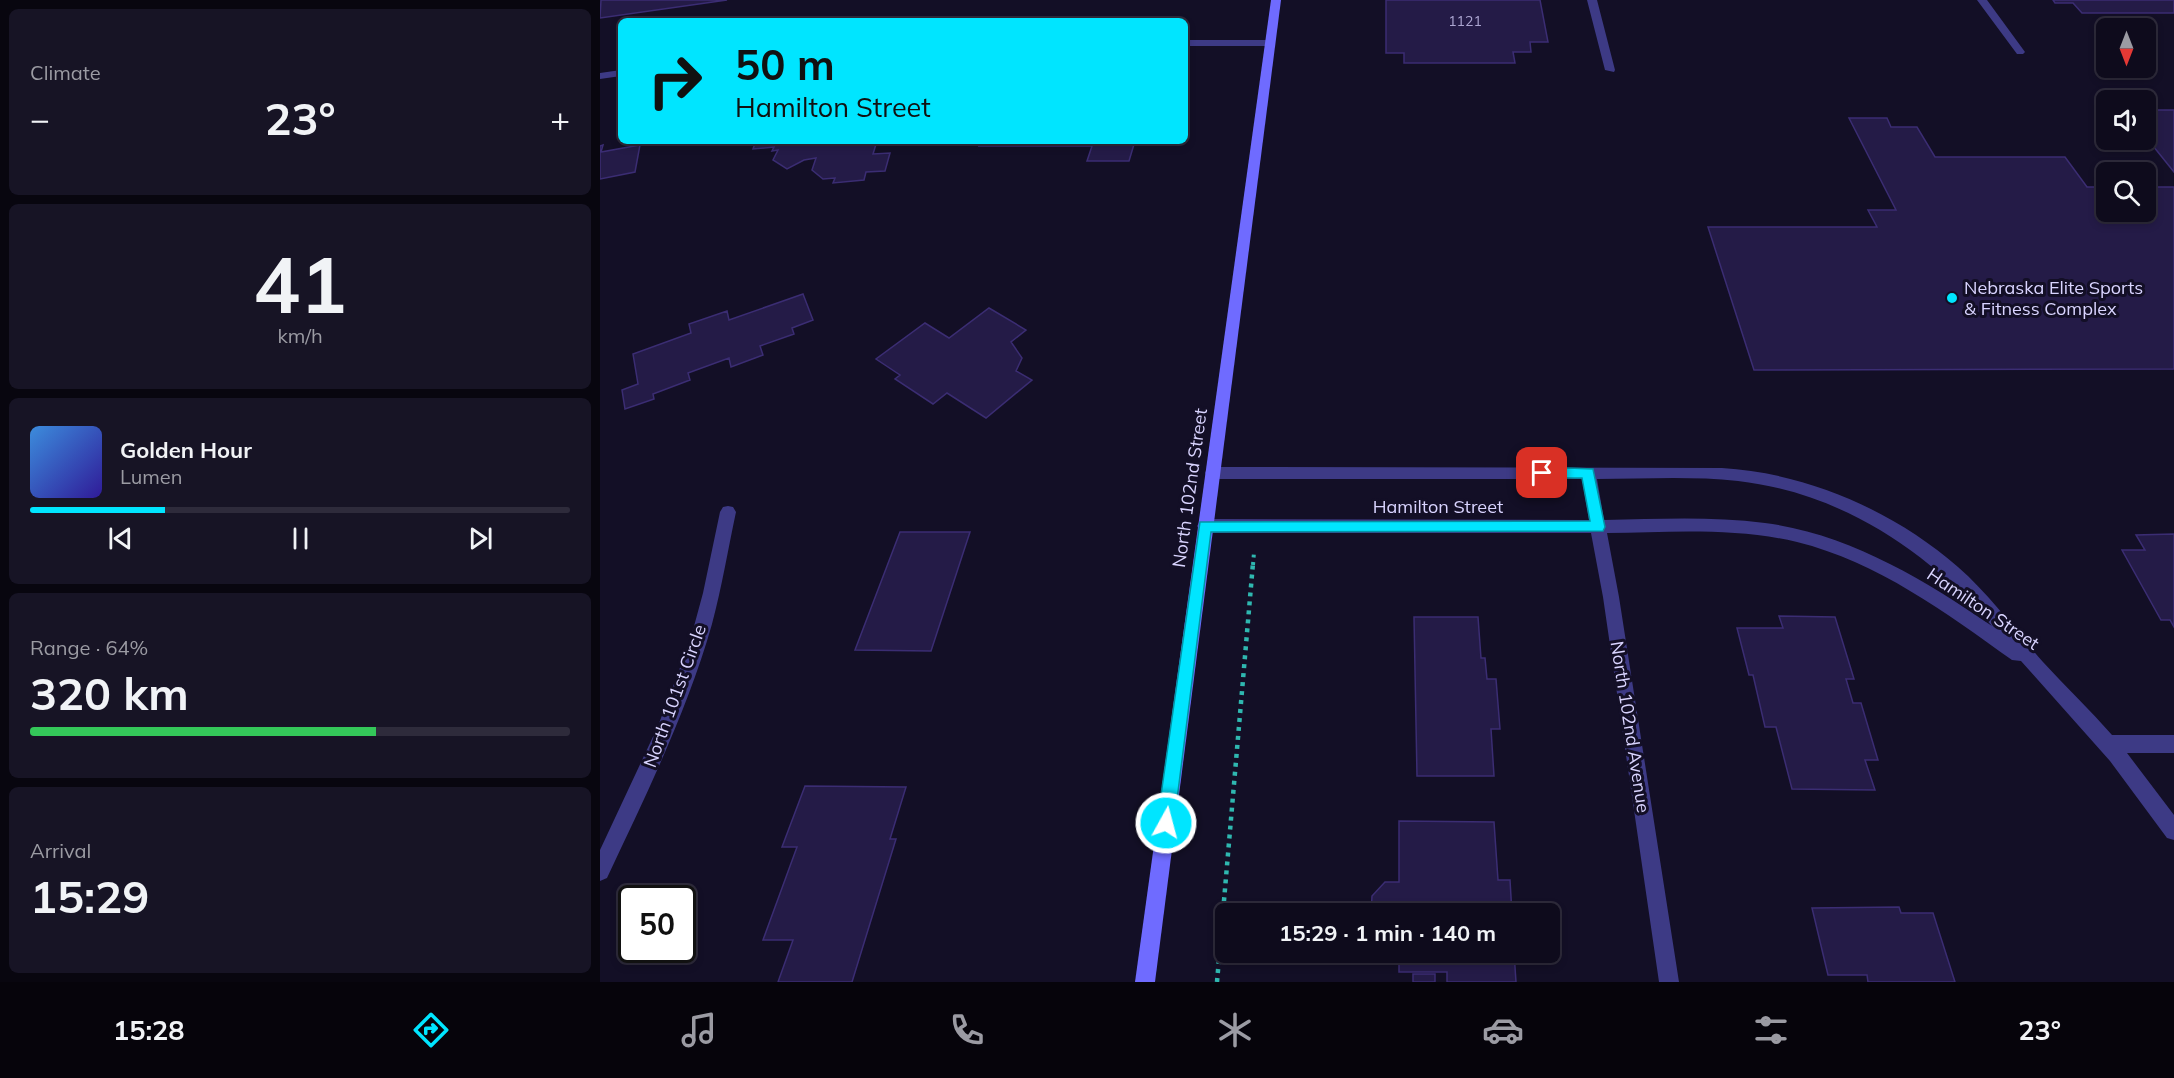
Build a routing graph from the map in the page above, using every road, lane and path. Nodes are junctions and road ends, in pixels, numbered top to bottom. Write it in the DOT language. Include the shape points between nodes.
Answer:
graph roads {
  1 [pos="1276,0"];
  2 [pos="1592,0"];
  3 [pos="1982,0"];
  4 [pos="1188,43"];
  5 [pos="1270,43"];
  6 [pos="2020,52"];
  7 [pos="1610,70"];
  8 [pos="618,73"];
  9 [pos="600,76"];
  10 [pos="1212,473"];
  11 [pos="1588,473"];
  12 [pos="728,512"];
  13 [pos="1204,526"];
  14 [pos="1257,526"];
  15 [pos="1598,527"];
  16 [pos="2038,668"];
  17 [pos="2109,744"];
  18 [pos="2174,744"];
  19 [pos="2174,831"];
  20 [pos="600,871"];
  21 [pos="1145,982"];
  22 [pos="1217,982"];
  23 [pos="1669,982"];
  1 -- 5 [label="main road, North 102nd Street"];
  2 -- 7 [label="street"];
  3 -- 6 [label="street"];
  4 -- 5 [label="street"];
  5 -- 10 [label="main road, North 102nd Street"];
  8 -- 9 [label="street"];
  10 -- 11 [label="street, Hamilton Street"];
  10 -- 13 [label="main road, North 102nd Street"];
  11 -- 15 [label="street, North 102nd Avenue"];
  11 -- 16 [label="street, Hamilton Street" via="1742,476 1801,488 1846,504 1892,527 1927,551 1983,604"];
  12 -- 20 [label="street, North 101st Circle" via="699,639 644,779"];
  13 -- 14 [label="street, Hamilton Street"];
  13 -- 21 [label="main road, North 102nd Street"];
  14 -- 15 [label="street, Hamilton Street"];
  14 -- 22 [label="path"];
  15 -- 16 [label="street, Hamilton Street" via="1716,525 1775,530 1827,544 1881,567 1944,602"];
  15 -- 23 [label="street, North 102nd Avenue"];
  16 -- 17 [label="street"];
  17 -- 18 [label="street"];
  17 -- 19 [label="street"];
}
